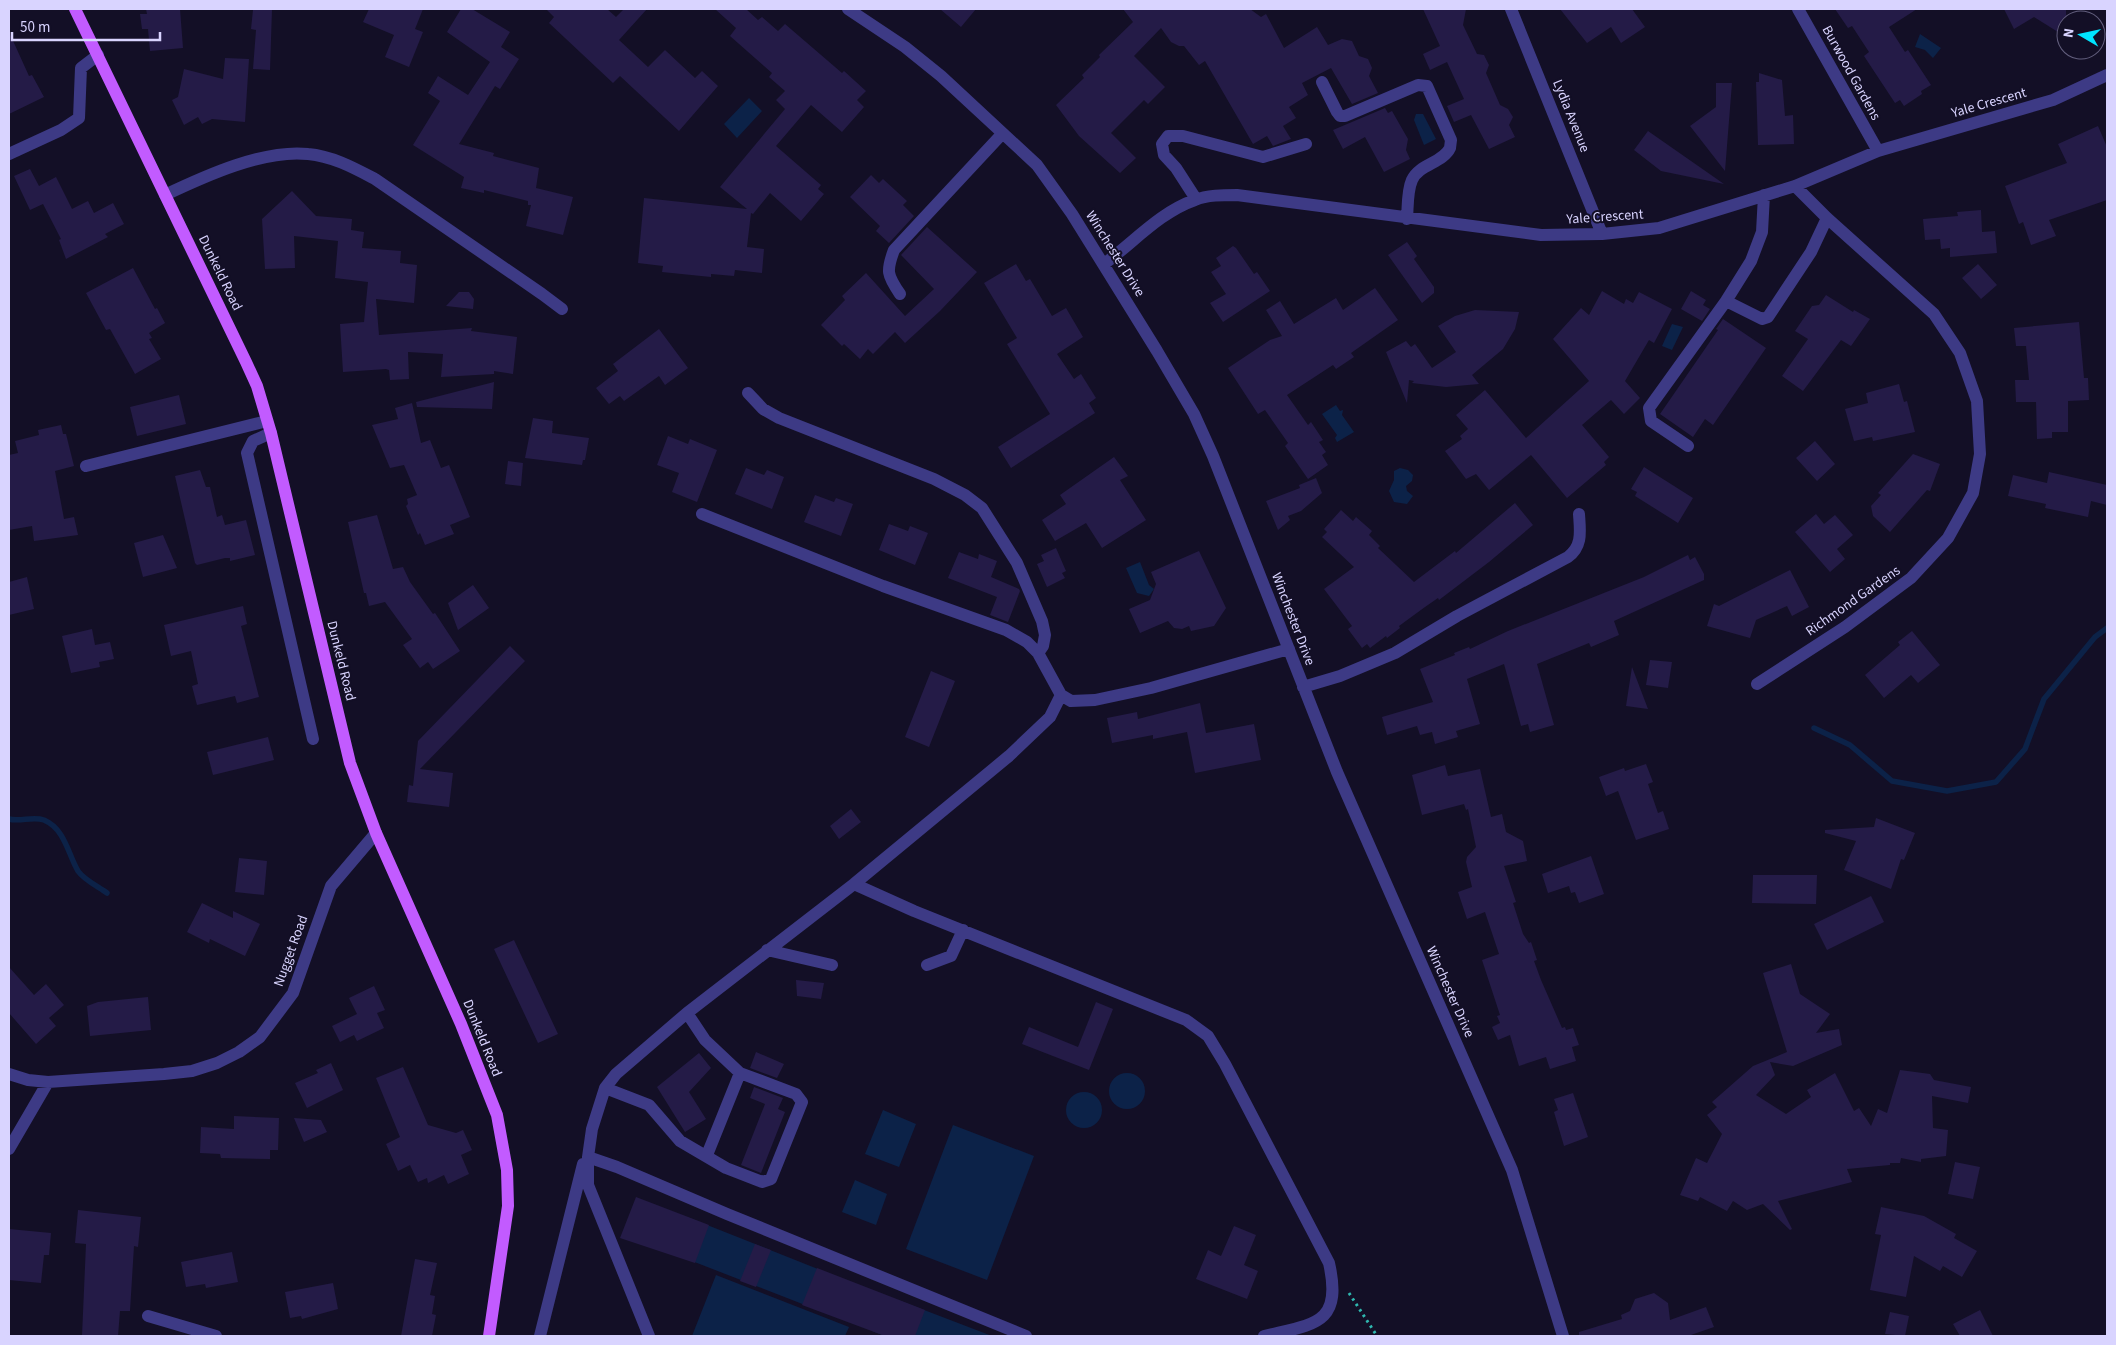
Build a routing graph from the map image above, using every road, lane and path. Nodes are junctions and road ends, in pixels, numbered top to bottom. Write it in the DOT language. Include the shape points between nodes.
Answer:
graph roads {
  1 [pos="75,9"];
  2 [pos="848,9"];
  3 [pos="1512,9"];
  4 [pos="1798,9"];
  5 [pos="98,55"];
  6 [pos="2107,75"];
  7 [pos="1322,82"];
  8 [pos="1002,134"];
  9 [pos="1306,144"];
  10 [pos="1878,151"];
  11 [pos="9,154"];
  12 [pos="1795,186"];
  13 [pos="166,195"];
  14 [pos="1764,195"];
  15 [pos="1196,199"];
  16 [pos="1827,218"];
  17 [pos="1407,219"];
  18 [pos="1602,234"];
  19 [pos="1104,264"];
  20 [pos="900,294"];
  21 [pos="1726,301"];
  22 [pos="562,309"];
  23 [pos="748,393"];
  24 [pos="269,427"];
  25 [pos="1688,446"];
  26 [pos="86,466"];
  27 [pos="702,514"];
  28 [pos="1579,514"];
  29 [pos="1289,649"];
  30 [pos="1038,653"];
  31 [pos="1757,684"];
  32 [pos="1303,687"];
  33 [pos="1061,695"];
  34 [pos="314,739"];
  35 [pos="376,833"];
  36 [pos="854,884"];
  37 [pos="963,930"];
  38 [pos="767,950"];
  39 [pos="832,965"];
  40 [pos="927,965"];
  41 [pos="687,1013"];
  42 [pos="740,1073"];
  43 [pos="9,1074"];
  44 [pos="48,1082"];
  45 [pos="605,1088"];
  46 [pos="592,1129"];
  47 [pos="9,1149"];
  48 [pos="707,1155"];
  49 [pos="588,1157"];
  50 [pos="1344,1286"];
  51 [pos="148,1316"];
  52 [pos="216,1336"];
  53 [pos="489,1336"];
  54 [pos="540,1336"];
  55 [pos="649,1336"];
  56 [pos="1026,1336"];
  57 [pos="1264,1336"];
  58 [pos="1377,1336"];
  59 [pos="1563,1336"];
  1 -- 5 [label="main road, Dunkeld Road"];
  2 -- 8 [label="street, Winchester Drive" via="941,76"];
  3 -- 18 [label="street, Lydia Avenue"];
  4 -- 10 [label="street, Burwood Gardens"];
  5 -- 11 [label="street" via="81,68 81,109 75,123"];
  5 -- 13 [label="main road, Dunkeld Road"];
  6 -- 10 [label="street, Yale Crescent" via="2053,100"];
  7 -- 17 [label="street" via="1340,116 1418,85 1427,86 1450,140 1450,148 1415,174 1411,182"];
  8 -- 19 [label="street, Winchester Drive" via="1037,165"];
  8 -- 20 [label="street" via="894,250 888,271"];
  9 -- 15 [label="street" via="1263,156 1183,136 1168,136 1162,144 1164,155"];
  10 -- 12 [label="street, Yale Crescent"];
  12 -- 14 [label="street, Yale Crescent"];
  12 -- 16 [label="street, Richmond Gardens"];
  13 -- 22 [label="street" via="254,160 298,154 324,156 375,179"];
  13 -- 24 [label="main road, Dunkeld Road" via="246,362"];
  14 -- 18 [label="street, Yale Crescent" via="1658,228"];
  14 -- 21 [label="street" via="1762,232 1758,244"];
  15 -- 17 [label="street, Yale Crescent" via="1237,195"];
  15 -- 19 [label="street, Yale Crescent" via="1164,216"];
  16 -- 21 [label="street" via="1811,252 1768,317 1762,319"];
  16 -- 31 [label="street, Richmond Gardens" via="1934,314 1960,353 1977,400 1980,454 1973,493 1948,538 1911,578 1845,627"];
  17 -- 18 [label="street, Yale Crescent" via="1541,235"];
  19 -- 29 [label="street, Winchester Drive" via="1194,414"];
  21 -- 25 [label="street" via="1649,408 1651,421"];
  23 -- 30 [label="street" via="763,409 780,418 934,479 982,508 1017,563 1042,621 1045,635"];
  24 -- 26 [label="street"];
  24 -- 34 [label="street" via="253,441 248,453"];
  24 -- 35 [label="main road, Dunkeld Road" via="350,763"];
  27 -- 30 [label="street" via="883,586 1006,630 1027,642"];
  28 -- 32 [label="street" via="1577,550 1568,557 1394,653 1340,676"];
  29 -- 32 [label="street, Winchester Drive"];
  29 -- 33 [label="street" via="1151,688 1094,700 1071,701"];
  30 -- 33 [label="street"];
  32 -- 59 [label="street, Winchester Drive" via="1512,1170"];
  33 -- 36 [label="street" via="1050,717 1009,756"];
  35 -- 44 [label="street, Nugget Road" via="331,886 293,993 260,1038 217,1063 192,1070"];
  35 -- 53 [label="main road, Dunkeld Road" via="461,1024 497,1115 507,1170 508,1206"];
  36 -- 37 [label="street"];
  36 -- 38 [label="street"];
  37 -- 40 [label="street" via="951,956"];
  37 -- 57 [label="street" via="1186,1020 1208,1036 1330,1263 1333,1278 1328,1314 1313,1324"];
  38 -- 39 [label="street"];
  38 -- 41 [label="street"];
  41 -- 42 [label="street" via="705,1040"];
  41 -- 45 [label="street" via="616,1074"];
  42 -- 48 [label="street"];
  42 -- 48 [label="street" via="796,1094 802,1102 797,1117 771,1179 762,1182 726,1168"];
  43 -- 44 [label="street, Nugget Road"];
  44 -- 47 [label="street"];
  45 -- 46 [label="street"];
  45 -- 48 [label="street" via="649,1105 680,1140"];
  46 -- 49 [label="street"];
  46 -- 54 [label="street"];
  49 -- 55 [label="street" via="588,1185"];
  49 -- 56 [label="street" via="617,1166"];
  50 -- 58 [label="path"];
  51 -- 52 [label="street"];
}
